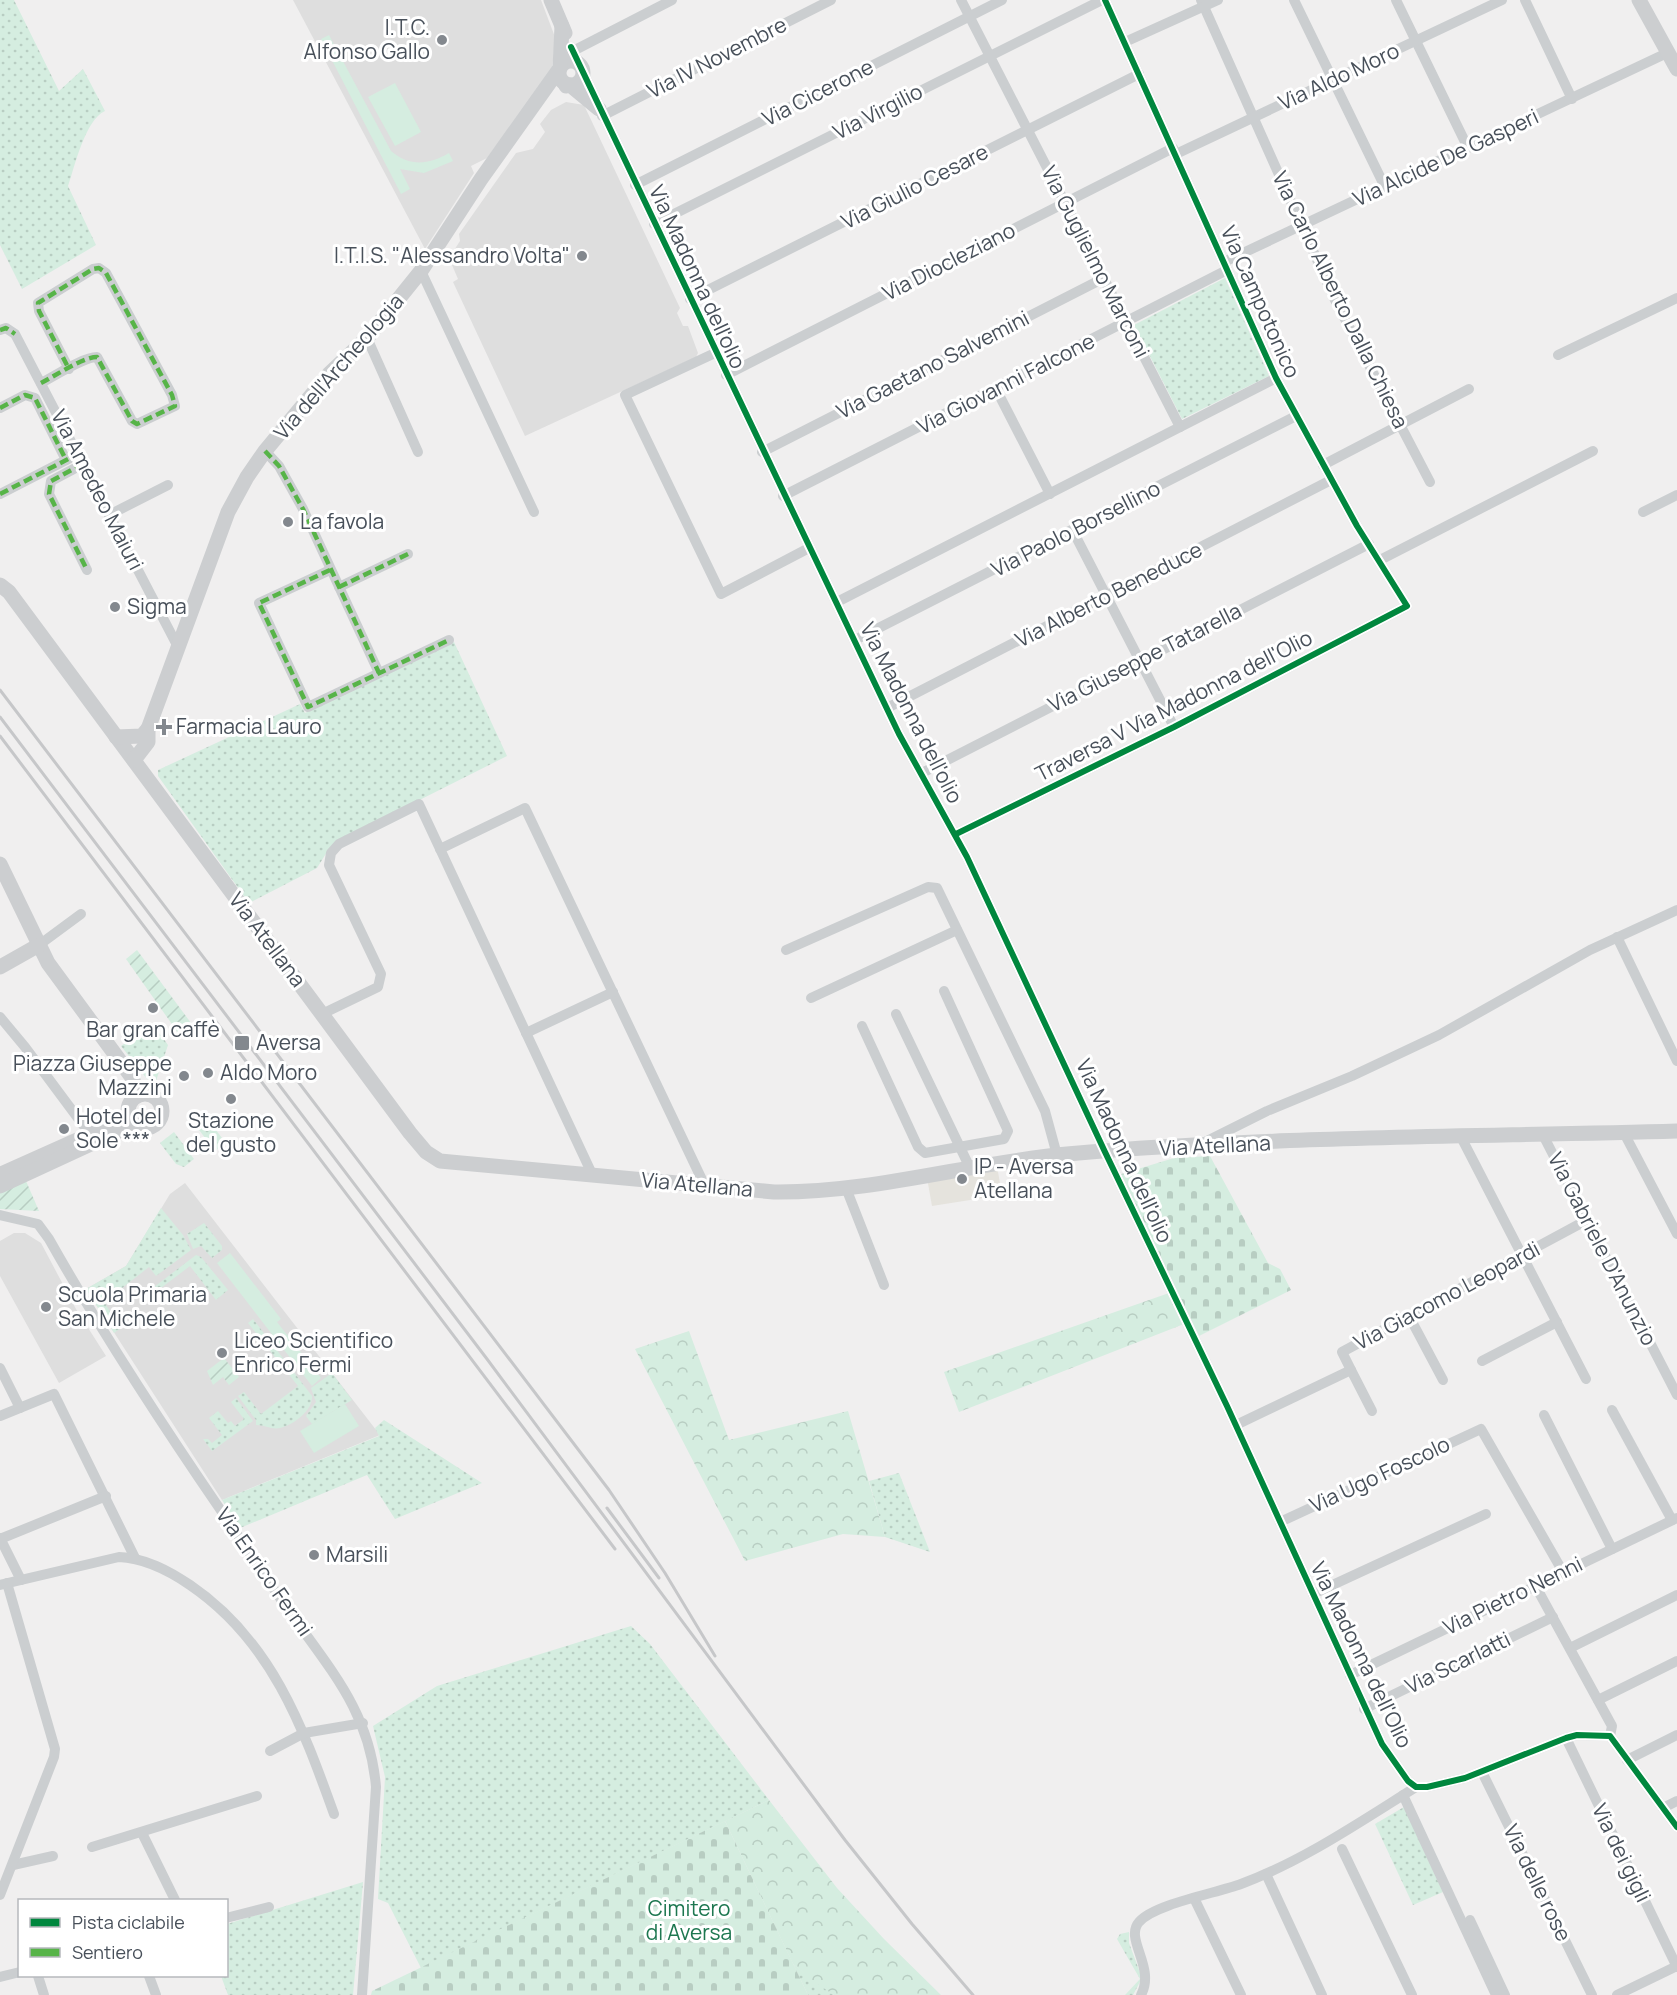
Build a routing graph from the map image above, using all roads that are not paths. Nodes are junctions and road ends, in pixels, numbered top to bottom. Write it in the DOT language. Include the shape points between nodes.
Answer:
graph roads {
  1 [pos="551,0"];
  2 [pos="672,0"];
  3 [pos="831,0"];
  4 [pos="961,0"];
  5 [pos="1002,0"];
  6 [pos="1103,0"];
  7 [pos="1218,0"];
  8 [pos="1294,0"];
  9 [pos="1396,0"];
  10 [pos="1502,0"];
  11 [pos="1525,0"];
  12 [pos="1639,0"];
  13 [pos="1202,3"];
  14 [pos="969,16"];
  15 [pos="562,26"];
  16 [pos="1416,41"];
  17 [pos="1125,42"];
  18 [pos="1667,53"];
  19 [pos="990,56"];
  20 [pos="571,59"];
  21 [pos="1677,69"];
  22 [pos="1139,74"];
  23 [pos="1331,81"];
  24 [pos="570,85"];
  25 [pos="541,97"];
  26 [pos="1572,99"];
  27 [pos="601,113"];
  28 [pos="1254,117"];
  29 [pos="1028,131"];
  30 [pos="1468,148"];
  31 [pos="1174,151"];
  32 [pos="635,185"];
  33 [pos="1385,187"];
  34 [pos="1065,203"];
  35 [pos="654,224"];
  36 [pos="1301,226"];
  37 [pos="1226,266"];
  38 [pos="421,271"];
  39 [pos="1104,278"];
  40 [pos="1677,298"];
  41 [pos="690,300"];
  42 [pos="1126,323"];
  43 [pos="0,329"];
  44 [pos="367,338"];
  45 [pos="715,353"];
  46 [pos="1558,356"];
  47 [pos="69,369"];
  48 [pos="726,375"];
  49 [pos="1276,378"];
  50 [pos="41,383"];
  51 [pos="996,389"];
  52 [pos="1469,389"];
  53 [pos="0,408"];
  54 [pos="1296,416"];
  55 [pos="1400,425"];
  56 [pos="1180,427"];
  57 [pos="265,451"];
  58 [pos="1593,451"];
  59 [pos="418,452"];
  60 [pos="762,452"];
  61 [pos="80,459"];
  62 [pos="66,460"];
  63 [pos="1323,465"];
  64 [pos="1331,480"];
  65 [pos="1430,482"];
  66 [pos="168,485"];
  67 [pos="0,494"];
  68 [pos="1050,494"];
  69 [pos="1677,495"];
  70 [pos="783,496"];
  71 [pos="534,512"];
  72 [pos="1643,512"];
  73 [pos="109,515"];
  74 [pos="1073,531"];
  75 [pos="1369,544"];
  76 [pos="809,548"];
  77 [pos="408,554"];
  78 [pos="1380,561"];
  79 [pos="87,570"];
  80 [pos="330,570"];
  81 [pos="0,585"];
  82 [pos="339,587"];
  83 [pos="1105,597"];
  84 [pos="837,602"];
  85 [pos="1407,606"];
  86 [pos="449,640"];
  87 [pos="855,640"];
  88 [pos="178,646"];
  89 [pos="1139,662"];
  90 [pos="379,673"];
  91 [pos="887,708"];
  92 [pos="1174,728"];
  93 [pos="146,736"];
  94 [pos="116,737"];
  95 [pos="130,755"];
  96 [pos="922,773"];
  97 [pos="144,774"];
  98 [pos="956,834"];
  99 [pos="440,849"];
  100 [pos="0,864"];
  101 [pos="1677,910"];
  102 [pos="81,915"];
  103 [pos="957,930"];
  104 [pos="1617,937"];
  105 [pos="39,945"];
  106 [pos="786,950"];
  107 [pos="0,968"];
  108 [pos="944,991"];
  109 [pos="613,992"];
  110 [pos="811,998"];
  111 [pos="322,1014"];
  112 [pos="896,1014"];
  113 [pos="0,1017"];
  114 [pos="862,1026"];
  115 [pos="526,1033"];
  116 [pos="1677,1061"];
  117 [pos="139,1095"];
  118 [pos="131,1120"];
  119 [pos="1677,1131"];
  120 [pos="1624,1132"];
  121 [pos="89,1133"];
  122 [pos="1543,1135"];
  123 [pos="1461,1137"];
  124 [pos="1197,1147"];
  125 [pos="960,1148"];
  126 [pos="1104,1152"];
  127 [pos="1057,1155"];
  128 [pos="970,1168"];
  129 [pos="0,1174"];
  130 [pos="593,1176"];
  131 [pos="0,1186"];
  132 [pos="705,1186"];
  133 [pos="846,1188"];
  134 [pos="0,1215"];
  135 [pos="1587,1220"];
  136 [pos="1677,1234"];
  137 [pos="1523,1255"];
  138 [pos="884,1285"];
  139 [pos="1409,1316"];
  140 [pos="1557,1322"];
  141 [pos="1482,1361"];
  142 [pos="0,1368"];
  143 [pos="1351,1370"];
  144 [pos="1586,1379"];
  145 [pos="1443,1380"];
  146 [pos="1677,1395"];
  147 [pos="1227,1406"];
  148 [pos="20,1408"];
  149 [pos="1612,1410"];
  150 [pos="1371,1411"];
  151 [pos="1544,1415"];
  152 [pos="0,1416"];
  153 [pos="1236,1425"];
  154 [pos="106,1496"];
  155 [pos="1486,1514"];
  156 [pos="1674,1519"];
  157 [pos="1280,1522"];
  158 [pos="0,1538"];
  159 [pos="1612,1549"];
  160 [pos="135,1558"];
  161 [pos="1563,1572"];
  162 [pos="21,1580"];
  163 [pos="4,1584"];
  164 [pos="1535,1585"];
  165 [pos="1312,1594"];
  166 [pos="1677,1595"];
  167 [pos="1553,1617"];
  168 [pos="1570,1648"];
  169 [pos="1677,1661"];
  170 [pos="1350,1675"];
  171 [pos="1598,1700"];
  172 [pos="1364,1709"];
  173 [pos="363,1723"];
  174 [pos="304,1733"];
  175 [pos="1677,1735"];
  176 [pos="1610,1736"];
  177 [pos="1566,1738"];
  178 [pos="270,1751"];
  179 [pos="1627,1760"];
  180 [pos="1482,1772"];
  181 [pos="1416,1787"];
  182 [pos="1403,1795"];
  183 [pos="257,1796"];
  184 [pos="1677,1801"];
  185 [pos="1663,1808"];
  186 [pos="334,1814"];
  187 [pos="1677,1827"];
  188 [pos="142,1833"];
  189 [pos="92,1847"];
  190 [pos="1342,1849"];
  191 [pos="53,1856"];
  192 [pos="13,1865"];
  193 [pos="1266,1874"];
  194 [pos="0,1895"];
  195 [pos="1194,1898"];
  196 [pos="175,1899"];
  197 [pos="269,1907"];
  198 [pos="228,1917"];
  199 [pos="1470,1920"];
  200 [pos="1677,1966"];
  201 [pos="18,1972"];
  202 [pos="0,1977"];
  203 [pos="38,1977"];
  204 [pos="149,1977"];
  205 [pos="44,1995"];
  206 [pos="156,1995"];
  207 [pos="362,1995"];
  208 [pos="1141,1995"];
  209 [pos="1241,1995"];
  210 [pos="1322,1995"];
  211 [pos="1412,1995"];
  212 [pos="1496,1995"];
  213 [pos="1505,1995"];
  214 [pos="1592,1995"];
  215 [pos="1617,1995"];
  1 -- 15 [label="main road"];
  2 -- 20 [label="street"];
  3 -- 27 [label="street, Via IV Novembre"];
  4 -- 14 [label="street, Via Guglielmo Marconi"];
  5 -- 14 [label="street, Via Cicerone"];
  6 -- 17 [label="street, Via Campotonico"];
  6 -- 19 [label="street, Via Virgilio"];
  7 -- 13 [label="street"];
  8 -- 23 [label="street"];
  9 -- 16 [label="street"];
  10 -- 16 [label="street, Via Aldo Moro"];
  11 -- 26 [label="street"];
  12 -- 18 [label="main road"];
  13 -- 17 [label="street"];
  13 -- 28 [label="street, Via Carlo Alberto Dalla Chiesa"];
  14 -- 19 [label="street, Via Guglielmo Marconi"];
  14 -- 32 [label="street, Via Cicerone"];
  15 -- 20 [label="main road"];
  15 -- 20 [label="main road"];
  16 -- 23 [label="street, Via Aldo Moro"];
  16 -- 30 [label="street"];
  17 -- 22 [label="street, Via Campotonico"];
  18 -- 21 [label="main road"];
  18 -- 26 [label="street, Via Alcide De Gasperi"];
  19 -- 29 [label="street, Via Guglielmo Marconi"];
  19 -- 35 [label="street, Via Virgilio"];
  20 -- 24 [label="main road" via="581,79"];
  20 -- 25 [label="main road, Via dell'Archeologia"];
  20 -- 27 [label="street, Via Madonna dell'olio"];
  22 -- 29 [label="street, Via Giulio Cesare"];
  22 -- 31 [label="street, Via Campotonico"];
  23 -- 28 [label="street, Via Aldo Moro"];
  23 -- 33 [label="street"];
  24 -- 25 [label="main road"];
  24 -- 27 [label="main road"];
  25 -- 38 [label="main road, Via dell'Archeologia"];
  26 -- 30 [label="street, Via Alcide De Gasperi"];
  27 -- 32 [label="street, Via Madonna dell'olio"];
  28 -- 31 [label="street, Via Aldo Moro"];
  28 -- 36 [label="street, Via Carlo Alberto Dalla Chiesa"];
  29 -- 34 [label="street, Via Guglielmo Marconi"];
  29 -- 41 [label="street, Via Giulio Cesare"];
  30 -- 33 [label="street, Via Alcide De Gasperi"];
  31 -- 34 [label="street, Via Diocleziano"];
  31 -- 37 [label="street, Via Campotonico"];
  32 -- 35 [label="street, Via Madonna dell'olio"];
  33 -- 36 [label="street, Via Alcide De Gasperi"];
  34 -- 39 [label="street, Via Guglielmo Marconi"];
  34 -- 48 [label="street, Via Diocleziano"];
  35 -- 41 [label="street, Via Madonna dell'olio"];
  36 -- 37 [label="street, Via Alcide De Gasperi"];
  36 -- 55 [label="street, Via Carlo Alberto Dalla Chiesa"];
  37 -- 42 [label="street, Via Giovanni Falcone"];
  37 -- 49 [label="street, Via Campotonico"];
  38 -- 44 [label="main road, Via dell'Archeologia"];
  38 -- 71 [label="street"];
  39 -- 42 [label="street, Via Guglielmo Marconi"];
  39 -- 60 [label="street, Via Gaetano Salvemini"];
  40 -- 46 [label="street"];
  41 -- 45 [label="street, Via Madonna dell'olio"];
  42 -- 51 [label="street, Via Giovanni Falcone"];
  42 -- 56 [label="street, Via Guglielmo Marconi"];
  43 -- 50 [label="street, Via Amedeo Maiuri" via="15,334"];
  44 -- 57 [label="main road, Via dell'Archeologia" via="329,374"];
  44 -- 59 [label="street"];
  45 -- 48 [label="street, Via Madonna dell'olio"];
  45 -- 76 [label="street" via="625,395 721,594"];
  47 -- 47 [label="street" via="38,303 99,268 111,283 175,406 137,424 97,357"];
  47 -- 50 [label="street"];
  48 -- 60 [label="street, Via Madonna dell'olio"];
  49 -- 54 [label="street, Via Campotonico"];
  49 -- 56 [label="street"];
  50 -- 61 [label="street, Via Amedeo Maiuri"];
  51 -- 68 [label="street"];
  51 -- 70 [label="street, Via Giovanni Falcone"];
  52 -- 55 [label="street"];
  53 -- 62 [label="street" via="25,395 35,398"];
  54 -- 63 [label="street, Via Campotonico"];
  54 -- 74 [label="street, Via Paolo Borsellino"];
  55 -- 63 [label="street"];
  55 -- 65 [label="street, Via Carlo Alberto Dalla Chiesa"];
  56 -- 68 [label="street"];
  57 -- 80 [label="street" via="288,481"];
  57 -- 88 [label="main road, Via dell'Archeologia" via="228,512"];
  58 -- 78 [label="street"];
  60 -- 70 [label="street, Via Madonna dell'olio"];
  61 -- 62 [label="street"];
  61 -- 73 [label="street, Via Amedeo Maiuri"];
  61 -- 79 [label="street" via="51,481 49,494"];
  62 -- 67 [label="street"];
  63 -- 64 [label="street, Via Campotonico"];
  64 -- 75 [label="street, Via Campotonico"];
  64 -- 83 [label="street, Via Alberto Beneduce"];
  66 -- 73 [label="street"];
  68 -- 84 [label="street"];
  69 -- 72 [label="street"];
  70 -- 76 [label="street, Via Madonna dell'olio"];
  73 -- 88 [label="street, Via Amedeo Maiuri"];
  74 -- 83 [label="street"];
  74 -- 87 [label="street, Via Paolo Borsellino"];
  75 -- 78 [label="street, Via Campotonico"];
  75 -- 89 [label="street, Via Giuseppe Tatarella"];
  76 -- 84 [label="street, Via Madonna dell'olio"];
  77 -- 82 [label="street"];
  78 -- 85 [label="street, Via Campotonico"];
  80 -- 82 [label="street"];
  80 -- 90 [label="street" via="259,603 308,707"];
  81 -- 94 [label="main road, Via Atellana"];
  82 -- 90 [label="street"];
  83 -- 89 [label="street"];
  83 -- 91 [label="street, Via Alberto Beneduce"];
  84 -- 87 [label="street, Via Madonna dell'olio"];
  85 -- 92 [label="street, Traversa V Via Madonna dell'Olio"];
  86 -- 90 [label="street"];
  87 -- 91 [label="street, Via Madonna dell'olio"];
  88 -- 93 [label="main road, Via dell'Archeologia"];
  89 -- 92 [label="street"];
  89 -- 96 [label="street, Via Giuseppe Tatarella"];
  91 -- 96 [label="street, Via Madonna dell'olio"];
  92 -- 98 [label="street, Traversa V Via Madonna dell'Olio"];
  93 -- 94 [label="main road"];
  93 -- 95 [label="main road, Via dell'Archeologia"];
  93 -- 97 [label="main road"];
  94 -- 95 [label="main road, Via Atellana"];
  95 -- 97 [label="main road, Via Atellana"];
  96 -- 98 [label="street, Via Madonna dell'olio"];
  97 -- 111 [label="main road, Via Atellana"];
  98 -- 126 [label="street, Via Madonna dell'olio"];
  99 -- 109 [label="street" via="525,808"];
  99 -- 111 [label="street" via="419,804 339,844 331,853 329,865 381,981 378,987"];
  99 -- 115 [label="street"];
  100 -- 105 [label="main road"];
  101 -- 104 [label="street"];
  102 -- 105 [label="street"];
  103 -- 106 [label="street" via="937,888 928,887"];
  103 -- 110 [label="street"];
  103 -- 127 [label="street" via="1045,1111"];
  104 -- 116 [label="street"];
  104 -- 124 [label="street" via="1439,1035 1267,1111"];
  105 -- 107 [label="main road"];
  105 -- 117 [label="main road" via="130,1076"];
  108 -- 125 [label="street" via="1008,1131 1004,1139"];
  109 -- 115 [label="street"];
  109 -- 132 [label="street"];
  111 -- 130 [label="main road, Via Atellana" via="410,1133 440,1161"];
  112 -- 125 [label="street"];
  113 -- 121 [label="street"];
  114 -- 125 [label="street" via="918,1147 925,1154"];
  115 -- 130 [label="street"];
  117 -- 118 [label="main road" via="129,1104"];
  117 -- 118 [label="main road" via="151,1095 160,1101 161,1118 148,1128"];
  118 -- 121 [label="main road"];
  118 -- 131 [label="main road" via="119,1131"];
  119 -- 120 [label="main road, Via Atellana"];
  120 -- 122 [label="main road, Via Atellana"];
  120 -- 136 [label="street"];
  121 -- 129 [label="main road"];
  122 -- 123 [label="main road, Via Atellana"];
  122 -- 135 [label="street, Via Gabriele D'Anunzio"];
  123 -- 124 [label="main road, Via Atellana"];
  123 -- 137 [label="street"];
  124 -- 126 [label="main road, Via Atellana"];
  125 -- 128 [label="street"];
  126 -- 127 [label="main road, Via Atellana"];
  126 -- 147 [label="street, Via Madonna dell'olio"];
  127 -- 128 [label="main road, Via Atellana"];
  128 -- 133 [label="main road, Via Atellana"];
  130 -- 132 [label="main road, Via Atellana"];
  132 -- 133 [label="main road, Via Atellana" via="783,1192"];
  133 -- 138 [label="street"];
  134 -- 173 [label="street, Via Enrico Fermi" via="38,1224 49,1239 115,1350 251,1555 332,1668"];
  135 -- 137 [label="street, Via Giacomo Leopardi"];
  135 -- 146 [label="street, Via Gabriele D'Anunzio"];
  137 -- 139 [label="street, Via Giacomo Leopardi"];
  137 -- 140 [label="street"];
  139 -- 143 [label="street, Via Giacomo Leopardi" via="1342,1352"];
  139 -- 145 [label="street"];
  140 -- 141 [label="street"];
  140 -- 144 [label="street"];
  142 -- 148 [label="street"];
  143 -- 150 [label="street"];
  143 -- 153 [label="street, Via Giacomo Leopardi"];
  147 -- 153 [label="street, Via Madonna dell'Olio"];
  148 -- 152 [label="street"];
  148 -- 154 [label="street" via="54,1394"];
  149 -- 156 [label="street"];
  151 -- 159 [label="street"];
  153 -- 157 [label="street, Via Madonna dell'Olio"];
  154 -- 158 [label="street"];
  154 -- 160 [label="street"];
  155 -- 165 [label="street"];
  156 -- 159 [label="street, Via Pietro Nenni"];
  157 -- 161 [label="street, Via Ugo Foscolo" via="1481,1428"];
  157 -- 165 [label="street, Via Madonna dell'Olio"];
  158 -- 162 [label="street"];
  159 -- 161 [label="street, Via Pietro Nenni"];
  160 -- 162 [label="street" via="118,1557"];
  160 -- 174 [label="street" via="178,1576 219,1604 270,1668"];
  161 -- 164 [label="street, Via Pietro Nenni"];
  162 -- 163 [label="street"];
  163 -- 192 [label="street" via="55,1749"];
  164 -- 167 [label="street"];
  164 -- 170 [label="street, Via Pietro Nenni"];
  165 -- 170 [label="street, Via Madonna dell'Olio"];
  166 -- 168 [label="street"];
  167 -- 168 [label="street"];
  167 -- 172 [label="street, Via Scarlatti"];
  168 -- 171 [label="street"];
  169 -- 171 [label="street"];
  170 -- 172 [label="street, Via Madonna dell'Olio"];
  171 -- 176 [label="street" via="1612,1726"];
  172 -- 181 [label="street, Via Madonna dell'Olio" via="1391,1759"];
  173 -- 174 [label="street"];
  173 -- 207 [label="street, Via Enrico Fermi" via="374,1761 376,1786"];
  174 -- 178 [label="street"];
  174 -- 186 [label="street"];
  175 -- 179 [label="street"];
  176 -- 177 [label="street"];
  176 -- 179 [label="street"];
  177 -- 180 [label="street"];
  177 -- 200 [label="street, Via dei gigli"];
  179 -- 185 [label="street"];
  180 -- 181 [label="street" via="1437,1786"];
  180 -- 214 [label="street, Via delle rose"];
  181 -- 182 [label="street"];
  182 -- 193 [label="street"];
  182 -- 212 [label="street"];
  183 -- 188 [label="street"];
  184 -- 185 [label="street"];
  185 -- 187 [label="street"];
  188 -- 189 [label="street"];
  188 -- 196 [label="street"];
  190 -- 211 [label="street"];
  191 -- 192 [label="street"];
  192 -- 194 [label="street"];
  193 -- 195 [label="street"];
  193 -- 210 [label="street"];
  195 -- 208 [label="street" via="1140,1920 1136,1927 1137,1947 1147,1978"];
  195 -- 209 [label="street"];
  197 -- 198 [label="street"];
  199 -- 213 [label="street"];
  200 -- 215 [label="street"];
  201 -- 202 [label="street"];
  203 -- 205 [label="street"];
  204 -- 206 [label="street"];
}
